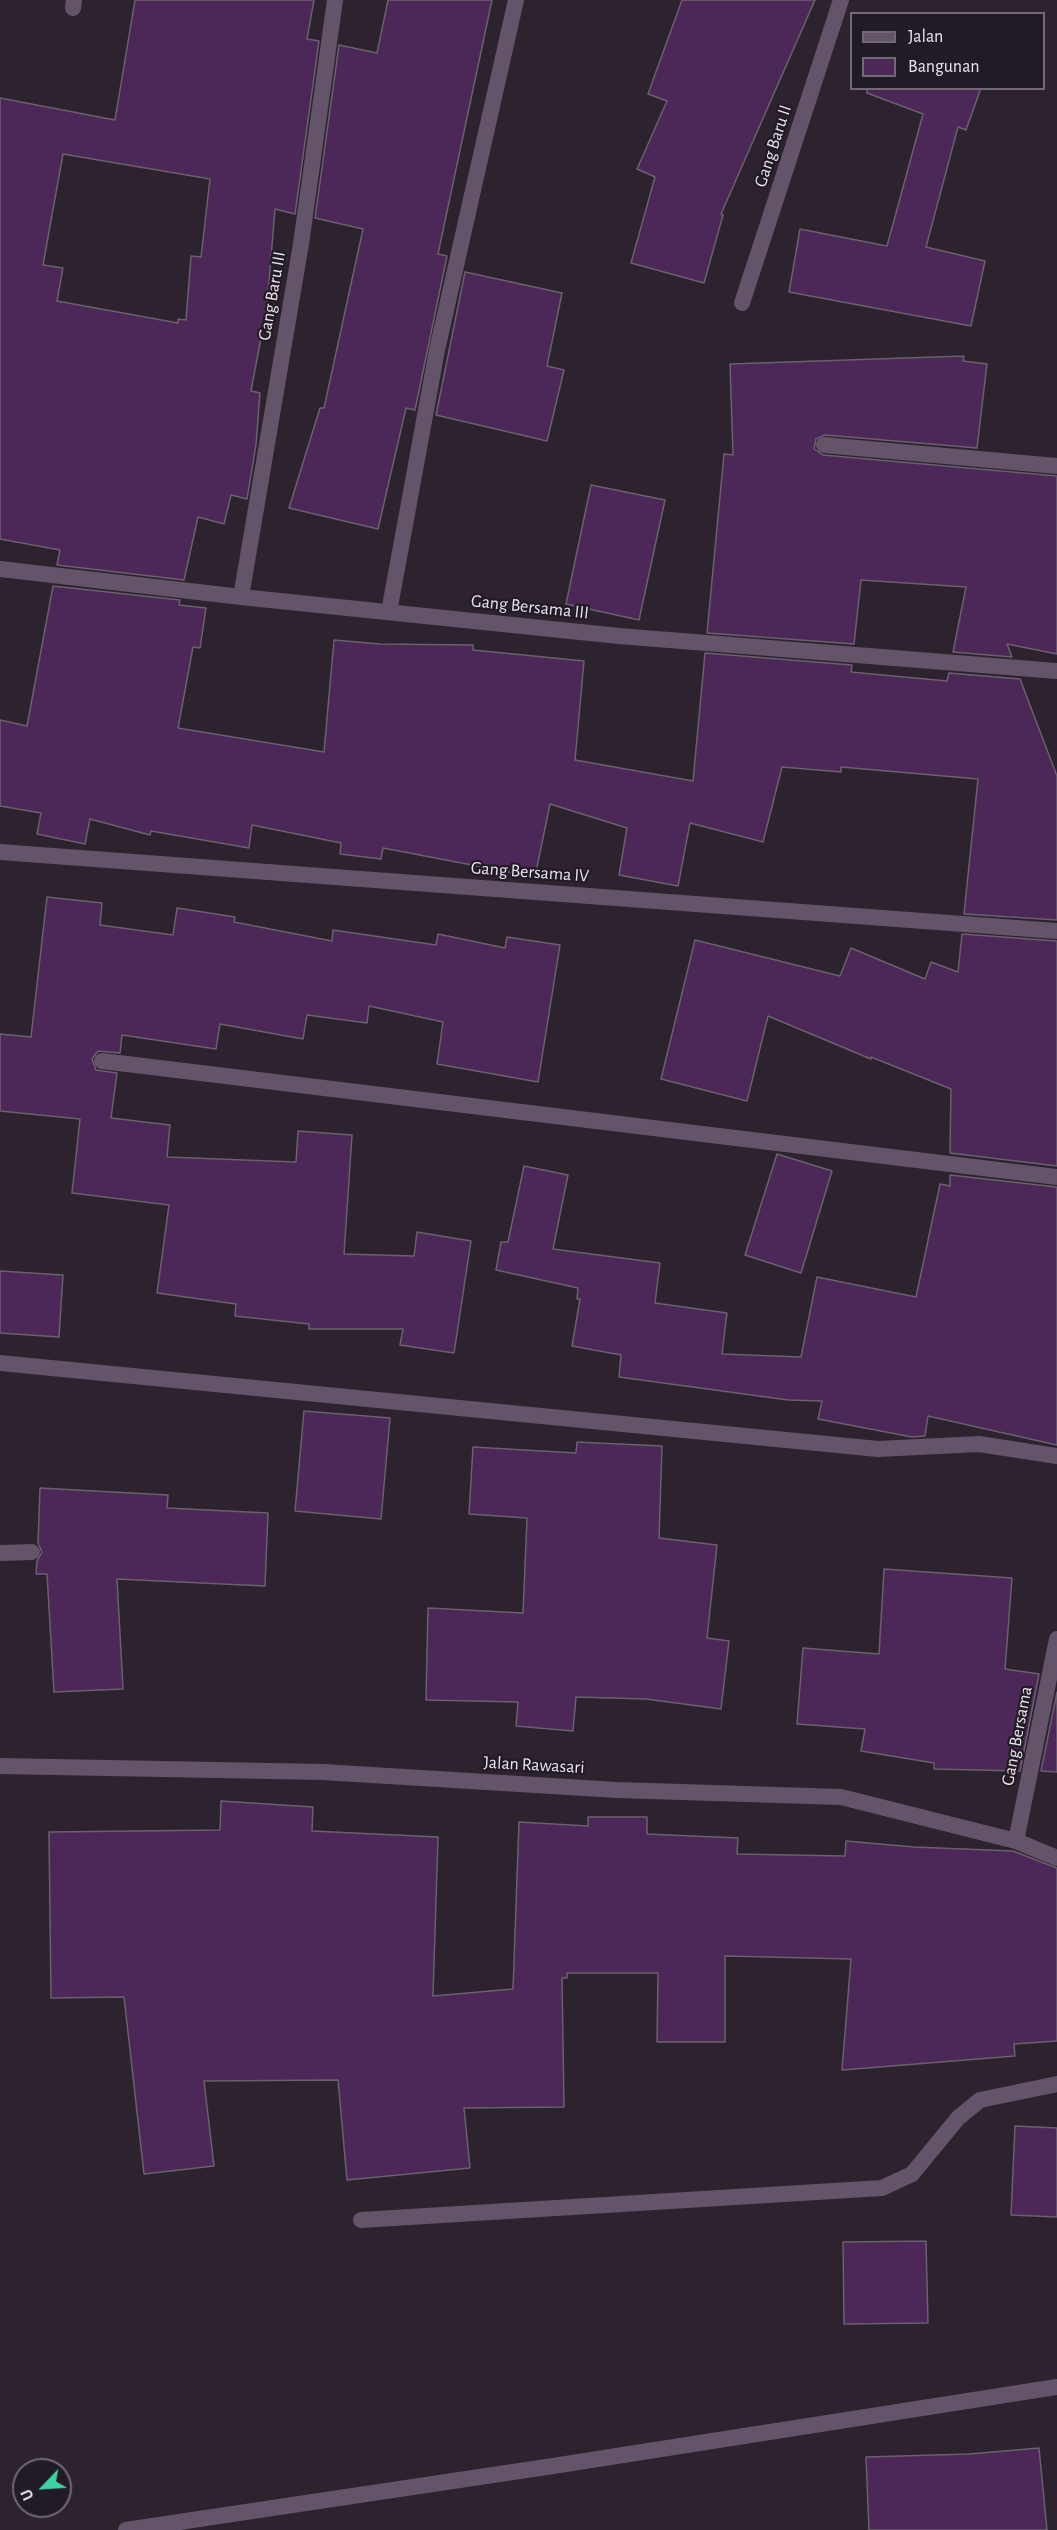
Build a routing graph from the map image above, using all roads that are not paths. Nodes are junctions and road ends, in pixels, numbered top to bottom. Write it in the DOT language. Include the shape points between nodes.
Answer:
graph roads {
  1 [pos="335,0"];
  2 [pos="516,0"];
  3 [pos="841,0"];
  4 [pos="742,303"];
  5 [pos="824,445"];
  6 [pos="1057,466"];
  7 [pos="0,569"];
  8 [pos="241,597"];
  9 [pos="389,612"];
  10 [pos="1057,671"];
  11 [pos="0,852"];
  12 [pos="1057,931"];
  13 [pos="102,1061"];
  14 [pos="1057,1177"];
  15 [pos="0,1363"];
  16 [pos="1057,1456"];
  17 [pos="32,1552"];
  18 [pos="0,1553"];
  19 [pos="1057,1639"];
  20 [pos="0,1766"];
  21 [pos="1016,1841"];
  22 [pos="1057,1858"];
  23 [pos="1057,2084"];
  24 [pos="361,2220"];
  25 [pos="1057,2387"];
  26 [pos="126,2530"];
  1 -- 8 [label="street, Gang Baru III" via="301,244"];
  2 -- 9 [label="street" via="437,350"];
  3 -- 4 [label="street, Gang Baru II"];
  5 -- 6 [label="street"];
  7 -- 8 [label="street, Gang Bersama III"];
  8 -- 9 [label="street, Gang Bersama III"];
  9 -- 10 [label="street, Gang Bersama III" via="619,636"];
  11 -- 12 [label="street, Gang Bersama IV"];
  13 -- 14 [label="street"];
  15 -- 16 [label="street" via="878,1449 979,1444"];
  17 -- 18 [label="street"];
  19 -- 21 [label="street, Gang Bersama"];
  20 -- 21 [label="street, Jalan Rawasari" via="323,1773 617,1790 842,1797"];
  21 -- 22 [label="street, Jalan Rawasari"];
  23 -- 24 [label="street" via="980,2100 958,2118 912,2174 882,2188"];
  25 -- 26 [label="street"];
}
